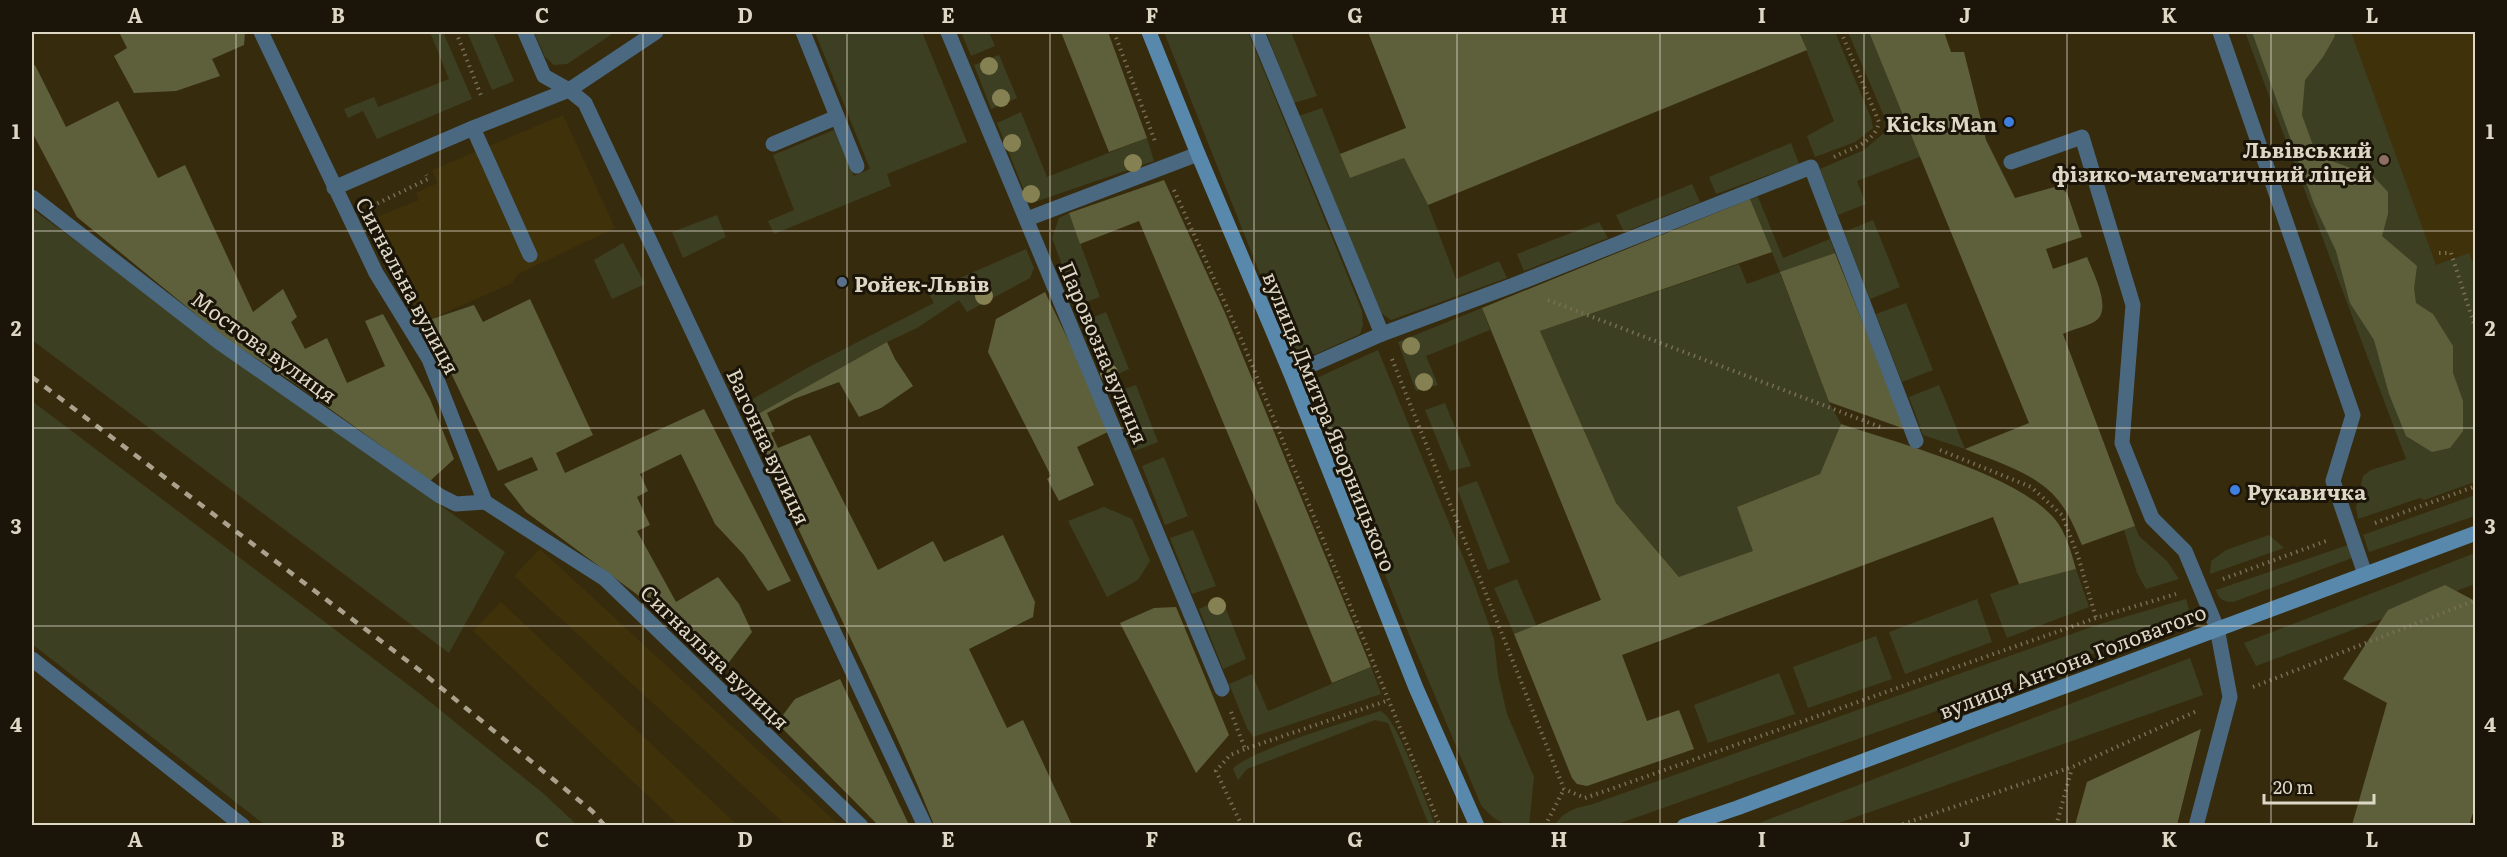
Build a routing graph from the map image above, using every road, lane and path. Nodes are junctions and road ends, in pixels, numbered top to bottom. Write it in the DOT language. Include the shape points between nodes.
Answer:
graph roads {
  1 [pos="261,32"];
  2 [pos="456,32"];
  3 [pos="525,32"];
  4 [pos="656,32"];
  5 [pos="803,32"];
  6 [pos="948,32"];
  7 [pos="1114,32"];
  8 [pos="1149,32"];
  9 [pos="1257,32"];
  10 [pos="1841,32"];
  11 [pos="2220,32"];
  12 [pos="569,90"];
  13 [pos="483,102"];
  14 [pos="837,117"];
  15 [pos="472,128"];
  16 [pos="773,144"];
  17 [pos="1198,154"];
  18 [pos="2011,162"];
  19 [pos="857,166"];
  20 [pos="1811,167"];
  21 [pos="1165,168"];
  22 [pos="32,182"];
  23 [pos="334,188"];
  24 [pos="33,198"];
  25 [pos="1027,219"];
  26 [pos="2439,253"];
  27 [pos="530,255"];
  28 [pos="1511,286"];
  29 [pos="2475,330"];
  30 [pos="1382,334"];
  31 [pos="1291,374"];
  32 [pos="1916,441"];
  33 [pos="2475,486"];
  34 [pos="485,502"];
  35 [pos="2350,532"];
  36 [pos="2475,533"];
  37 [pos="2365,574"];
  38 [pos="2200,587"];
  39 [pos="2475,600"];
  40 [pos="2096,618"];
  41 [pos="2217,628"];
  42 [pos="32,659"];
  43 [pos="1222,689"];
  44 [pos="2230,697"];
  45 [pos="1389,700"];
  46 [pos="1245,749"];
  47 [pos="2072,767"];
  48 [pos="1564,789"];
  49 [pos="243,825"];
  50 [pos="861,825"];
  51 [pos="925,825"];
  52 [pos="1242,825"];
  53 [pos="1440,825"];
  54 [pos="1478,825"];
  55 [pos="1545,825"];
  56 [pos="1684,825"];
  57 [pos="1897,825"];
  58 [pos="2056,825"];
  59 [pos="2196,825"];
  1 -- 23 [label="street, Сигнальна вулиця"];
  2 -- 13 [label="path"];
  3 -- 12 [label="street, Вагонна вулиця" via="544,76"];
  4 -- 12 [label="street"];
  5 -- 14 [label="street"];
  6 -- 25 [label="street, Паровозна вулиця"];
  7 -- 21 [label="path"];
  8 -- 17 [label="street, вулиця Дмитра Яворницького"];
  9 -- 30 [label="street"];
  10 -- 20 [label="path" via="1879,122 1877,133"];
  11 -- 35 [label="street" via="2353,415 2333,481"];
  12 -- 15 [label="street"];
  12 -- 51 [label="street, Вагонна вулиця" via="585,103"];
  14 -- 16 [label="street"];
  14 -- 19 [label="street"];
  15 -- 23 [label="street"];
  15 -- 27 [label="street"];
  17 -- 21 [label="street"];
  17 -- 31 [label="street, вулиця Дмитра Яворницького"];
  18 -- 38 [label="street" via="2082,137 2133,305 2122,443 2152,518 2185,551"];
  20 -- 28 [label="street"];
  20 -- 32 [label="street"];
  21 -- 25 [label="street"];
  21 -- 45 [label="path" via="1247,354"];
  22 -- 24 [label="street"];
  23 -- 34 [label="street, Сигнальна вулиця" via="376,273 429,359"];
  24 -- 34 [label="street, Мостова вулиця" via="219,342 440,496 456,504"];
  25 -- 43 [label="street, Паровозна вулиця"];
  26 -- 29 [label="path" via="2451,253"];
  28 -- 30 [label="street"];
  28 -- 32 [label="path"];
  30 -- 31 [label="street"];
  30 -- 48 [label="path"];
  31 -- 54 [label="street, вулиця Дмитра Яворницького" via="1416,688"];
  32 -- 40 [label="path" via="2031,487 2062,515"];
  33 -- 35 [label="path"];
  34 -- 50 [label="street, Сигнальна вулиця" via="605,579"];
  35 -- 37 [label="street"];
  35 -- 38 [label="path"];
  36 -- 37 [label="street, вулиця Антона Головатого"];
  37 -- 41 [label="street, вулиця Антона Головатого"];
  38 -- 40 [label="path"];
  38 -- 41 [label="street"];
  39 -- 44 [label="path"];
  40 -- 48 [label="path" via="1585,798"];
  41 -- 44 [label="street"];
  41 -- 56 [label="street, вулиця Антона Головатого"];
  42 -- 49 [label="street"];
  43 -- 46 [label="path"];
  44 -- 47 [label="path"];
  44 -- 59 [label="street"];
  45 -- 46 [label="path"];
  45 -- 53 [label="path"];
  46 -- 52 [label="path" via="1230,755 1216,771"];
  47 -- 57 [label="path"];
  47 -- 58 [label="path"];
  48 -- 55 [label="path"];
}
